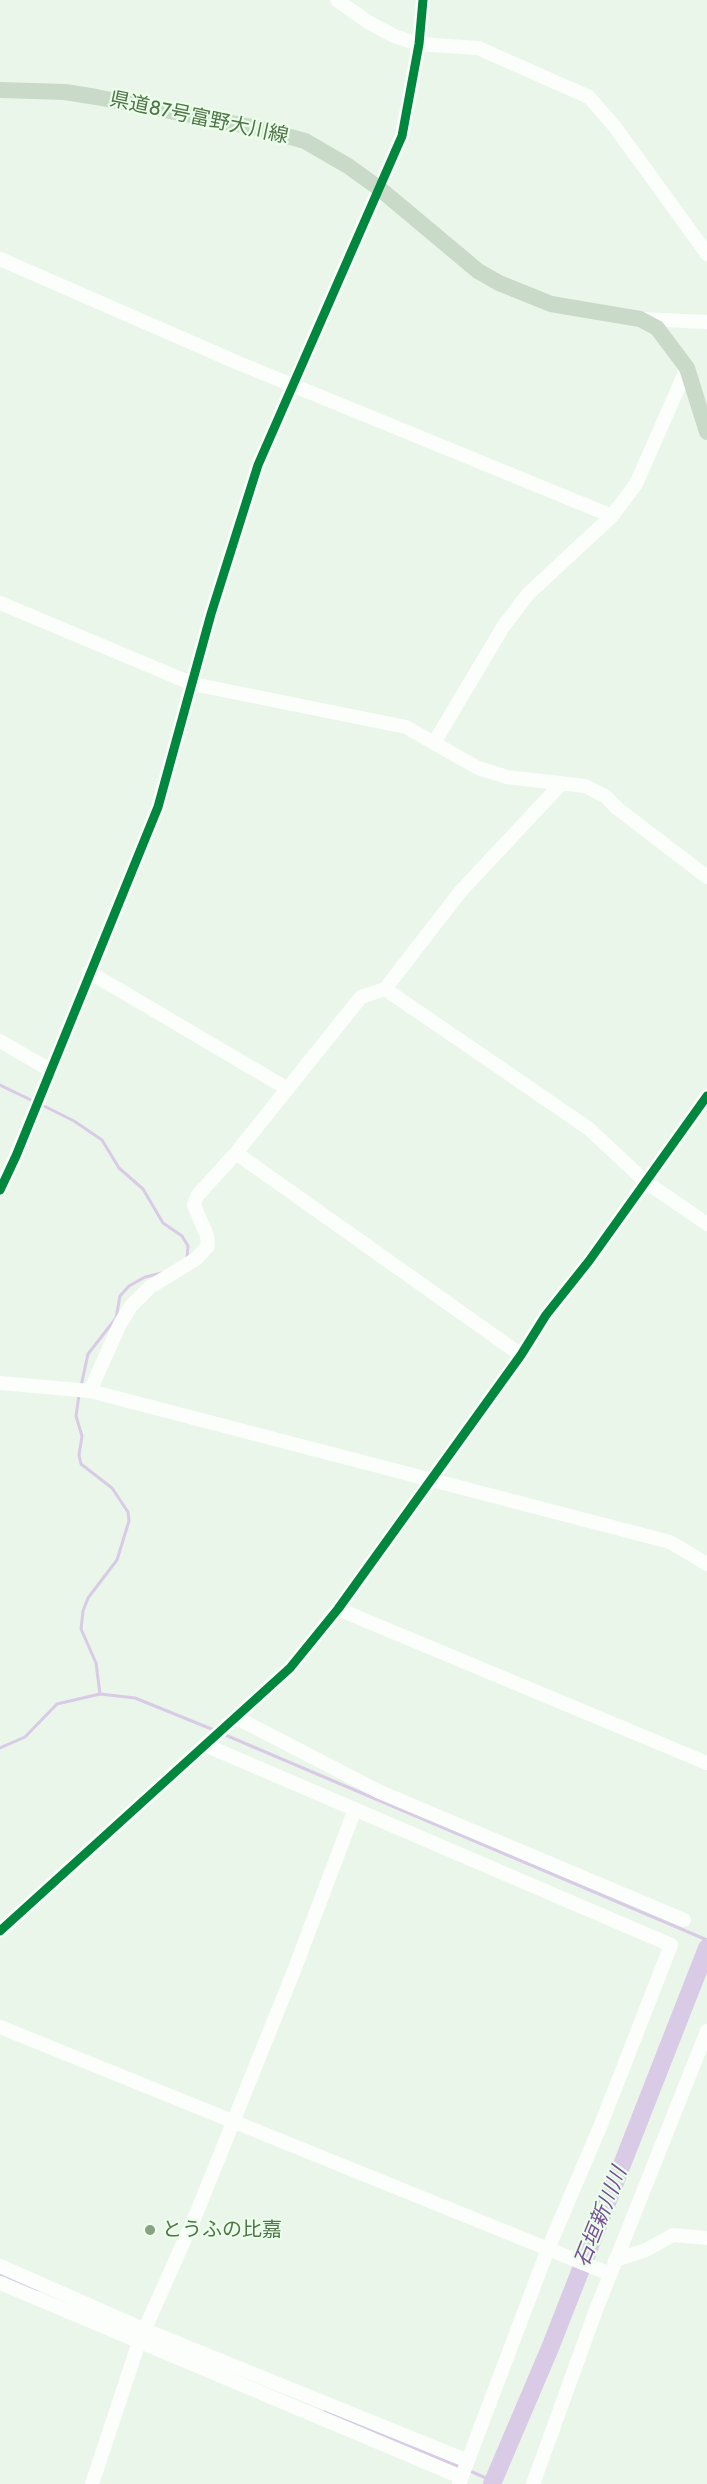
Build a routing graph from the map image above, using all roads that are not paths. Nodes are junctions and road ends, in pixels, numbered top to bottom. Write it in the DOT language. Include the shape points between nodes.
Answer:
graph roads {
  1 [pos="338,0"];
  2 [pos="423,0"];
  3 [pos="419,44"];
  4 [pos="0,90"];
  5 [pos="380,189"];
  6 [pos="707,254"];
  7 [pos="0,259"];
  8 [pos="640,319"];
  9 [pos="707,322"];
  10 [pos="687,368"];
  11 [pos="293,385"];
  12 [pos="707,432"];
  13 [pos="612,516"];
  14 [pos="0,603"];
  15 [pos="193,684"];
  16 [pos="434,743"];
  17 [pos="562,783"];
  18 [pos="707,877"];
  19 [pos="89,972"];
  20 [pos="385,989"];
  21 [pos="0,1041"];
  22 [pos="50,1070"];
  23 [pos="286,1088"];
  24 [pos="707,1096"];
  25 [pos="236,1153"];
  26 [pos="3,1175"];
  27 [pos="646,1182"];
  28 [pos="0,1190"];
  29 [pos="707,1224"];
  30 [pos="521,1354"];
  31 [pos="0,1383"];
  32 [pos="90,1390"];
  33 [pos="431,1479"];
  34 [pos="707,1564"];
  35 [pos="338,1609"];
  36 [pos="237,1718"];
  37 [pos="206,1745"];
  38 [pos="707,1764"];
  39 [pos="355,1809"];
  40 [pos="684,1920"];
  41 [pos="0,1931"];
  42 [pos="0,2027"];
  43 [pos="707,2031"];
  44 [pos="233,2120"];
  45 [pos="707,2238"];
  46 [pos="554,2250"];
  47 [pos="615,2260"];
  48 [pos="0,2266"];
  49 [pos="610,2274"];
  50 [pos="0,2283"];
  51 [pos="142,2336"];
  52 [pos="468,2461"];
  53 [pos="460,2481"];
  54 [pos="97,2483"];
  55 [pos="533,2484"];
  1 -- 3 [label="street" via="368,22"];
  2 -- 3 [label="street"];
  3 -- 5 [label="street" via="402,136"];
  3 -- 6 [label="street" via="478,48 589,97"];
  4 -- 5 [label="main road, 県道87号富野大川線" via="96,96 258,128 305,141"];
  5 -- 8 [label="main road, 県道87号富野大川線" via="499,283 551,304"];
  5 -- 11 [label="street"];
  7 -- 11 [label="street"];
  8 -- 9 [label="street"];
  8 -- 10 [label="main road, 県道87号富野大川線" via="657,328"];
  10 -- 12 [label="main road, 県道87号富野大川線"];
  10 -- 13 [label="street" via="636,484"];
  11 -- 13 [label="street"];
  11 -- 15 [label="street" via="242,510"];
  13 -- 16 [label="street" via="528,594 503,627"];
  14 -- 15 [label="street"];
  15 -- 16 [label="street" via="406,727"];
  15 -- 19 [label="street" via="158,807"];
  16 -- 17 [label="street" via="465,762 497,774"];
  17 -- 18 [label="street" via="585,786 604,796"];
  17 -- 20 [label="street" via="460,891"];
  19 -- 22 [label="street"];
  19 -- 23 [label="street"];
  20 -- 23 [label="street" via="361,997"];
  20 -- 27 [label="street" via="588,1128"];
  21 -- 22 [label="street"];
  22 -- 26 [label="street"];
  23 -- 25 [label="street"];
  24 -- 27 [label="street"];
  25 -- 30 [label="street"];
  25 -- 32 [label="street" via="197,1196 194,1205 207,1236 207,1246 196,1259 150,1287 130,1306"];
  26 -- 28 [label="street"];
  27 -- 29 [label="street"];
  27 -- 30 [label="street"];
  30 -- 33 [label="street"];
  31 -- 32 [label="street"];
  32 -- 33 [label="street"];
  33 -- 34 [label="street" via="670,1542"];
  33 -- 35 [label="street"];
  35 -- 36 [label="street" via="290,1668"];
  35 -- 38 [label="street"];
  36 -- 37 [label="street"];
  36 -- 40 [label="street" via="380,1792"];
  37 -- 39 [label="street"];
  37 -- 41 [label="street"];
  39 -- 44 [label="street"];
  39 -- 46 [label="street" via="671,1945"];
  42 -- 44 [label="street"];
  43 -- 47 [label="street"];
  44 -- 46 [label="street"];
  44 -- 51 [label="street"];
  45 -- 47 [label="street" via="674,2235"];
  46 -- 49 [label="street"];
  46 -- 52 [label="street"];
  47 -- 49 [label="street"];
  48 -- 51 [label="street"];
  49 -- 55 [label="street"];
  50 -- 51 [label="street"];
  51 -- 52 [label="street"];
  51 -- 53 [label="street"];
  51 -- 54 [label="street"];
  52 -- 53 [label="street"];
}
